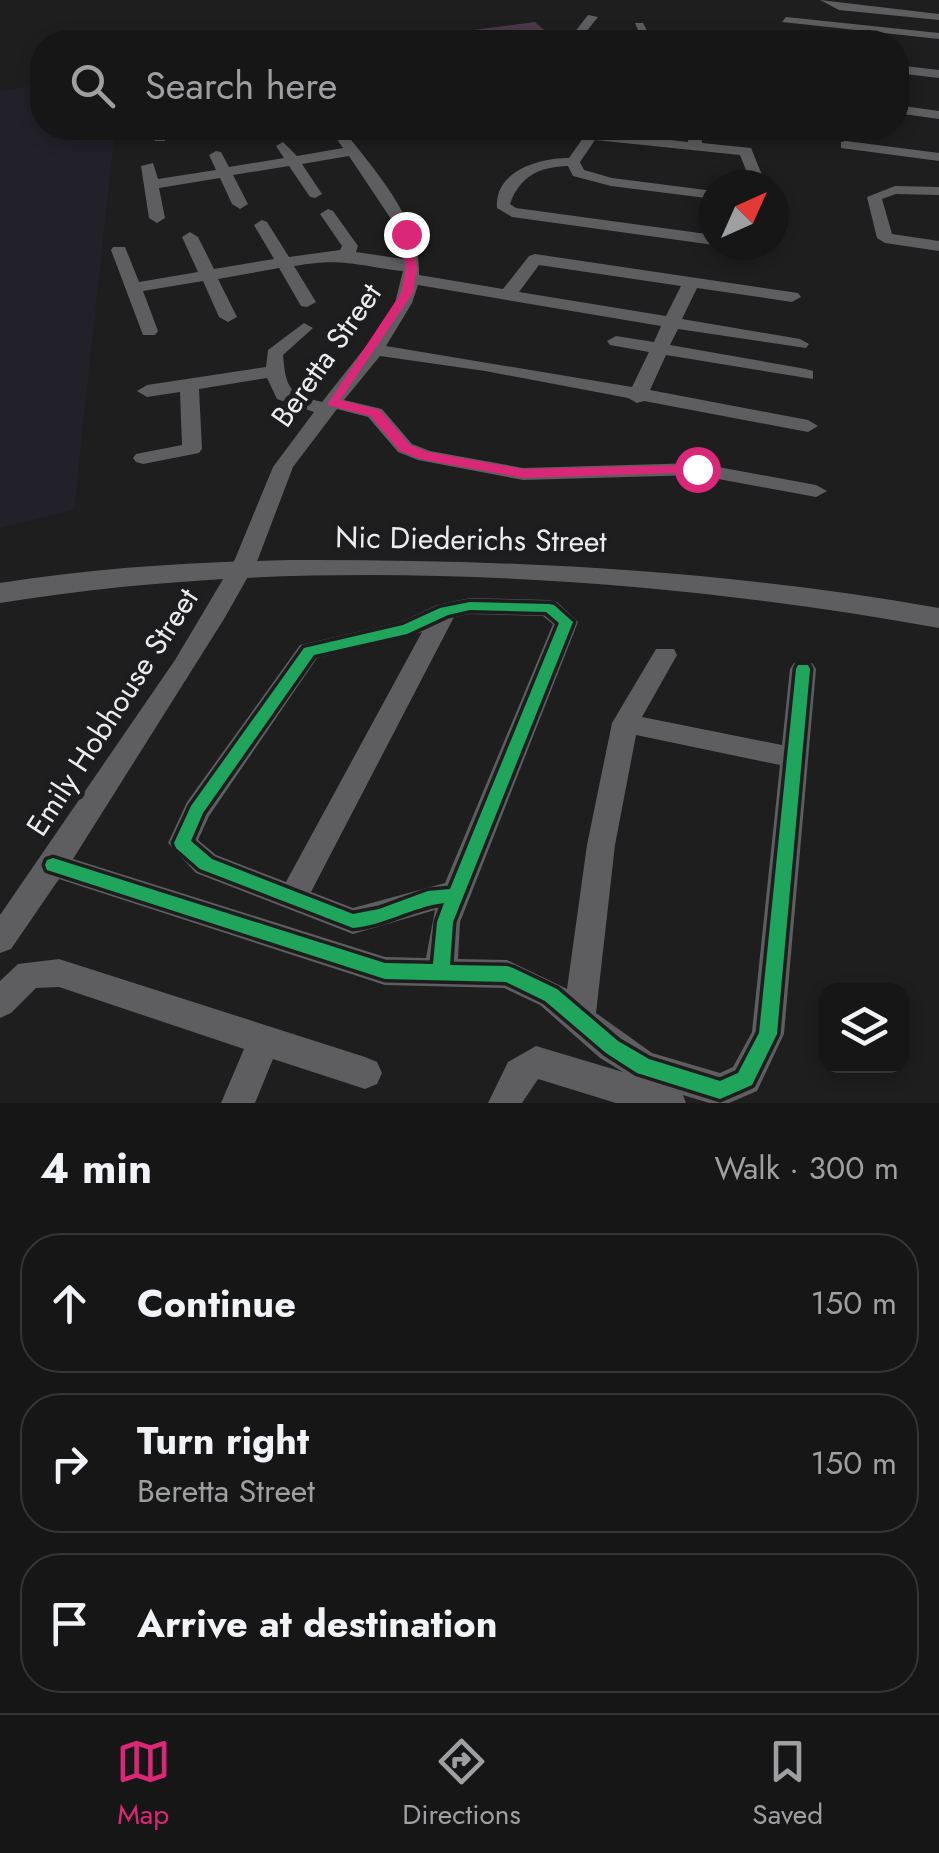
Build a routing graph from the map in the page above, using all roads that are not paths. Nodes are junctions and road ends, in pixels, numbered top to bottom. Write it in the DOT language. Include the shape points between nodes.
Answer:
graph roads {
  1 [pos="824,0"];
  2 [pos="939,17"];
  3 [pos="592,18"];
  4 [pos="786,20"];
  5 [pos="639,25"];
  6 [pos="582,30"];
  7 [pos="642,30"];
  8 [pos="882,30"];
  9 [pos="909,33"];
  10 [pos="939,36"];
  11 [pos="909,71"];
  12 [pos="939,74"];
  13 [pos="909,111"];
  14 [pos="939,114"];
  15 [pos="344,140"];
  16 [pos="588,140"];
  17 [pos="647,140"];
  18 [pos="695,140"];
  19 [pos="846,145"];
  20 [pos="282,146"];
  21 [pos="695,147"];
  22 [pos="351,151"];
  23 [pos="216,155"];
  24 [pos="939,157"];
  25 [pos="293,161"];
  26 [pos="573,162"];
  27 [pos="148,166"];
  28 [pos="753,170"];
  29 [pos="904,170"];
  30 [pos="225,175"];
  31 [pos="152,185"];
  32 [pos="939,192"];
  33 [pos="315,194"];
  34 [pos="699,195"];
  35 [pos="240,204"];
  36 [pos="328,214"];
  37 [pos="157,218"];
  38 [pos="262,225"];
  39 [pos="190,237"];
  40 [pos="699,238"];
  41 [pos="939,246"];
  42 [pos="119,250"];
  43 [pos="348,254"];
  44 [pos="284,262"];
  45 [pos="411,273"];
  46 [pos="208,275"];
  47 [pos="691,282"];
  48 [pos="133,288"];
  49 [pos="509,293"];
  50 [pos="792,297"];
  51 [pos="308,302"];
  52 [pos="228,317"];
  53 [pos="674,322"];
  54 [pos="304,328"];
  55 [pos="149,331"];
  56 [pos="616,341"];
  57 [pos="800,344"];
  58 [pos="662,349"];
  59 [pos="371,350"];
  60 [pos="275,371"];
  61 [pos="806,375"];
  62 [pos="189,384"];
  63 [pos="146,391"];
  64 [pos="637,397"];
  65 [pos="328,405"];
  66 [pos="808,426"];
  67 [pos="144,458"];
  68 [pos="816,492"];
  69 [pos="243,568"];
  70 [pos="0,594"];
  71 [pos="445,611"];
  72 [pos="939,618"];
  73 [pos="664,655"];
  74 [pos="803,669"];
  75 [pos="624,723"];
  76 [pos="794,758"];
  77 [pos="54,865"];
  78 [pos="294,896"];
  79 [pos="456,896"];
  80 [pos="0,940"];
  81 [pos="441,970"];
  82 [pos="0,1003"];
  83 [pos="579,1019"];
  84 [pos="265,1039"];
  85 [pos="366,1074"];
  86 [pos="238,1103"];
  87 [pos="506,1103"];
  88 [pos="669,1103"];
  1 -- 2 [label="street"];
  3 -- 6 [label="street"];
  4 -- 8 [label="street"];
  5 -- 7 [label="street"];
  9 -- 10 [label="street"];
  11 -- 12 [label="street"];
  13 -- 14 [label="street"];
  15 -- 22 [label="street, Beretta Street"];
  16 -- 26 [label="street"];
  17 -- 21 [label="street"];
  18 -- 21 [label="street"];
  19 -- 29 [label="street"];
  20 -- 25 [label="street"];
  21 -- 28 [label="street" via="746,151"];
  22 -- 25 [label="street"];
  22 -- 45 [label="street, Beretta Street" via="406,234"];
  23 -- 30 [label="street"];
  24 -- 29 [label="street"];
  25 -- 30 [label="street"];
  25 -- 33 [label="street"];
  26 -- 34 [label="street" via="578,173 595,178"];
  26 -- 40 [label="street" via="531,165 502,204 512,212"];
  27 -- 31 [label="street"];
  29 -- 32 [label="street"];
  29 -- 41 [label="street" via="874,197 884,235 895,243"];
  30 -- 31 [label="street"];
  30 -- 35 [label="street"];
  31 -- 37 [label="street"];
  36 -- 43 [label="street" via="350,246"];
  38 -- 44 [label="street"];
  39 -- 46 [label="street"];
  42 -- 48 [label="street"];
  43 -- 44 [label="street"];
  43 -- 45 [label="street"];
  44 -- 46 [label="street"];
  44 -- 51 [label="street"];
  45 -- 49 [label="street"];
  45 -- 59 [label="street, Beretta Street" via="400,309"];
  46 -- 48 [label="street"];
  46 -- 52 [label="street"];
  47 -- 49 [label="street" via="535,259"];
  47 -- 50 [label="street"];
  47 -- 53 [label="street"];
  48 -- 55 [label="street"];
  49 -- 53 [label="street"];
  53 -- 57 [label="street"];
  53 -- 58 [label="street"];
  54 -- 60 [label="street" via="277,349"];
  56 -- 58 [label="street"];
  58 -- 61 [label="street"];
  58 -- 64 [label="street"];
  59 -- 64 [label="street"];
  59 -- 65 [label="street, Beretta Street"];
  60 -- 62 [label="street"];
  60 -- 65 [label="street" via="284,397"];
  62 -- 63 [label="street"];
  62 -- 67 [label="street" via="192,449"];
  64 -- 66 [label="street"];
  65 -- 68 [label="street" via="375,413 405,448 444,460 523,474 697,469"];
  65 -- 69 [label="street, Beretta Street" via="282,467"];
  69 -- 70 [label="street, Nic Diederichs Street" via="131,574"];
  69 -- 72 [label="street, Nic Diederichs Street" via="606,573"];
  69 -- 77 [label="street, Emily Hobhouse Street"];
  71 -- 78 [label="street"];
  71 -- 78 [label="street" via="408,629 308,652 185,828 182,843 206,864"];
  71 -- 79 [label="street" via="550,608 566,622"];
  73 -- 75 [label="street"];
  74 -- 76 [label="street"];
  75 -- 76 [label="street"];
  75 -- 83 [label="street"];
  76 -- 83 [label="street" via="768,1034 745,1079 720,1090 644,1067"];
  77 -- 80 [label="street, Emily Hobhouse Street"];
  77 -- 81 [label="street" via="385,971"];
  78 -- 79 [label="street" via="353,921 419,898"];
  79 -- 81 [label="street" via="445,922"];
  81 -- 83 [label="street" via="508,974 551,995"];
  82 -- 84 [label="street" via="29,974 59,973"];
  84 -- 85 [label="street"];
  84 -- 86 [label="street"];
  87 -- 88 [label="street" via="523,1067 536,1062"];
}
